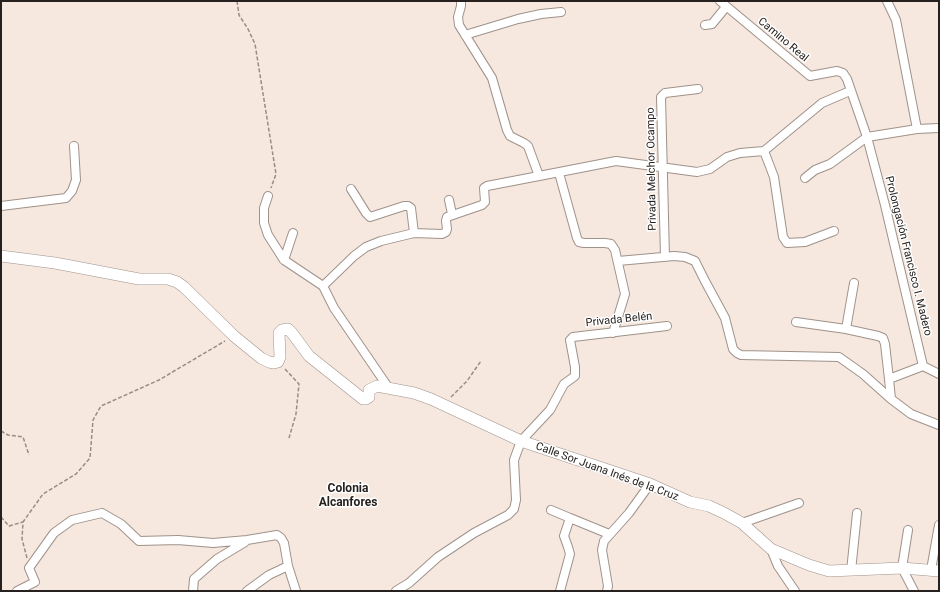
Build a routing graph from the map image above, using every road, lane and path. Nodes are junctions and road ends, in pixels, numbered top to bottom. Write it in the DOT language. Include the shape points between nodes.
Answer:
graph roads {
  1 [pos="236,1"];
  2 [pos="461,1"];
  3 [pos="887,1"];
  4 [pos="723,4"];
  5 [pos="561,12"];
  6 [pos="705,25"];
  7 [pos="465,35"];
  8 [pos="698,89"];
  9 [pos="850,91"];
  10 [pos="939,128"];
  11 [pos="917,129"];
  12 [pos="867,137"];
  13 [pos="74,146"];
  14 [pos="764,151"];
  15 [pos="663,168"];
  16 [pos="559,173"];
  17 [pos="539,176"];
  18 [pos="805,178"];
  19 [pos="351,189"];
  20 [pos="268,196"];
  21 [pos="449,200"];
  22 [pos="1,206"];
  23 [pos="452,214"];
  24 [pos="834,230"];
  25 [pos="293,233"];
  26 [pos="414,233"];
  27 [pos="1,256"];
  28 [pos="665,257"];
  29 [pos="284,260"];
  30 [pos="618,261"];
  31 [pos="854,283"];
  32 [pos="322,286"];
  33 [pos="796,322"];
  34 [pos="667,326"];
  35 [pos="846,329"];
  36 [pos="613,333"];
  37 [pos="234,336"];
  38 [pos="481,361"];
  39 [pos="278,362"];
  40 [pos="923,366"];
  41 [pos="939,374"];
  42 [pos="889,379"];
  43 [pos="388,387"];
  44 [pos="891,399"];
  45 [pos="444,404"];
  46 [pos="939,425"];
  47 [pos="1,431"];
  48 [pos="289,438"];
  49 [pos="521,441"];
  50 [pos="29,455"];
  51 [pos="650,484"];
  52 [pos="799,502"];
  53 [pos="551,510"];
  54 [pos="857,513"];
  55 [pos="1,516"];
  56 [pos="570,518"];
  57 [pos="23,522"];
  58 [pos="742,523"];
  59 [pos="939,525"];
  60 [pos="908,530"];
  61 [pos="609,534"];
  62 [pos="247,540"];
  63 [pos="771,549"];
  64 [pos="288,566"];
  65 [pos="29,568"];
  66 [pos="902,568"];
  67 [pos="935,570"];
  68 [pos="851,571"];
  69 [pos="17,591"];
  70 [pos="193,591"];
  71 [pos="247,591"];
  72 [pos="296,591"];
  73 [pos="396,591"];
  74 [pos="560,591"];
  75 [pos="608,591"];
  76 [pos="795,591"];
  77 [pos="914,591"];
  1 -- 20 [label="path" via="239,15 255,44 276,174"];
  2 -- 7 [label="street" via="459,25"];
  3 -- 11 [label="street" via="896,20"];
  4 -- 6 [label="street" via="712,24"];
  4 -- 9 [label="street, Camino Real" via="810,76 837,71 843,73"];
  5 -- 7 [label="street" via="518,19"];
  7 -- 17 [label="street" via="492,78 510,136 528,146"];
  8 -- 15 [label="street, Privada Melchor Ocampo" via="665,93 661,97"];
  9 -- 12 [label="street, Prolongación Francisco I. Madero"];
  9 -- 14 [label="street" via="822,103"];
  10 -- 11 [label="street"];
  11 -- 12 [label="street"];
  12 -- 18 [label="street" via="830,164 815,170"];
  12 -- 40 [label="street, Prolongación Francisco I. Madero"];
  13 -- 22 [label="street" via="76,180 66,198"];
  14 -- 15 [label="street" via="727,157 698,172"];
  14 -- 24 [label="street" via="774,177 783,237 787,243 805,242"];
  15 -- 16 [label="street" via="616,161"];
  15 -- 28 [label="street, Privada Melchor Ocampo"];
  16 -- 17 [label="street"];
  16 -- 30 [label="street" via="579,242 611,244"];
  17 -- 23 [label="street" via="487,186 484,188 485,202 482,205"];
  19 -- 26 [label="street" via="370,217 404,206 411,208"];
  20 -- 29 [label="street" via="264,208 264,223 268,235"];
  21 -- 23 [label="street"];
  23 -- 26 [label="street" via="447,217 447,229 442,234"];
  25 -- 29 [label="street"];
  26 -- 32 [label="street" via="366,247"];
  27 -- 37 [label="street" via="56,263 139,279 168,279 177,282"];
  28 -- 30 [label="street"];
  28 -- 44 [label="street" via="685,257 695,261 725,318 732,349 737,353 839,357"];
  29 -- 32 [label="street"];
  30 -- 36 [label="street" via="625,294"];
  31 -- 35 [label="street"];
  32 -- 43 [label="street"];
  33 -- 35 [label="street"];
  34 -- 36 [label="street, Privada Belén"];
  35 -- 42 [label="street" via="883,338"];
  36 -- 49 [label="street, Privada Belén" via="573,336 570,340 574,376 564,384 550,410"];
  37 -- 39 [label="street" via="261,358 269,362"];
  37 -- 57 [label="path" via="159,380 100,406 93,420 90,458 76,474 43,494"];
  38 -- 45 [label="path" via="467,381"];
  39 -- 43 [label="street" via="279,333 288,330 309,356 363,400 369,397 371,388"];
  39 -- 48 [label="path" via="299,384 296,414"];
  40 -- 41 [label="street"];
  40 -- 42 [label="street"];
  42 -- 44 [label="street"];
  43 -- 45 [label="street, Calle Sor Juana Inés de la Cruz"];
  44 -- 46 [label="street" via="911,414"];
  45 -- 49 [label="street, Calle Sor Juana Inés de la Cruz"];
  47 -- 50 [label="path" via="8,435 23,436"];
  49 -- 51 [label="street, Calle Sor Juana Inés de la Cruz"];
  49 -- 73 [label="street" via="514,460 514,509 438,557"];
  51 -- 58 [label="street, Calle Sor Juana Inés de la Cruz" via="690,502 709,506"];
  51 -- 61 [label="street" via="629,513"];
  52 -- 58 [label="street"];
  53 -- 56 [label="street"];
  54 -- 68 [label="street"];
  55 -- 57 [label="path" via="9,526"];
  56 -- 61 [label="street"];
  56 -- 74 [label="street" via="564,536 570,554"];
  57 -- 65 [label="path" via="22,539"];
  58 -- 63 [label="street, Calle Sor Juana Inés de la Cruz"];
  59 -- 67 [label="street"];
  60 -- 66 [label="street"];
  61 -- 75 [label="street" via="602,550"];
  62 -- 64 [label="street" via="277,535 281,538"];
  62 -- 65 [label="street" via="213,543 178,540 139,541 121,524 102,513 72,520 54,533"];
  62 -- 70 [label="street" via="217,559 194,579"];
  63 -- 68 [label="street, Calle Sor Juana Inés de la Cruz" via="829,571"];
  63 -- 76 [label="street" via="778,566"];
  64 -- 71 [label="street" via="269,575"];
  64 -- 72 [label="street"];
  65 -- 69 [label="street" via="35,582"];
  66 -- 67 [label="street, Calle Sor Juana Inés de la Cruz"];
  66 -- 68 [label="street, Calle Sor Juana Inés de la Cruz"];
  66 -- 77 [label="street"];
}
